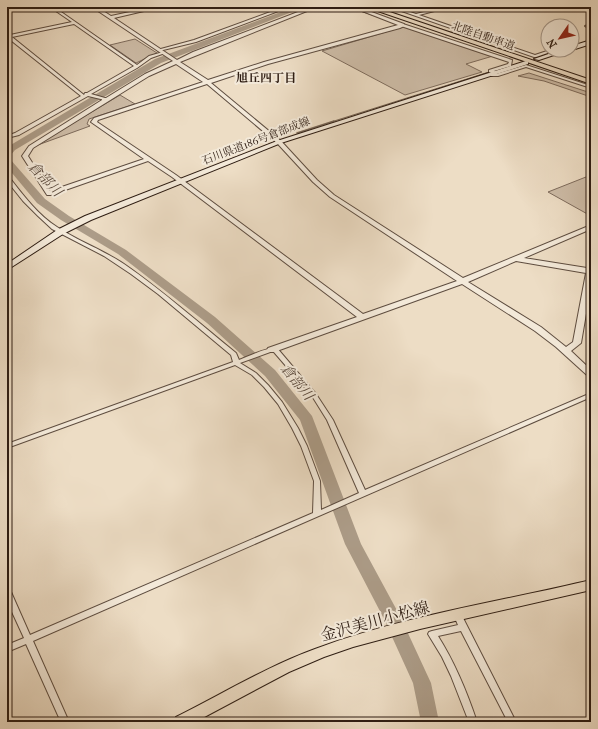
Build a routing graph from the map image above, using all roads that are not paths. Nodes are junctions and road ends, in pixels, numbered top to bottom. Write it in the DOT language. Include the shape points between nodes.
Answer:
graph roads {
  1 [pos="52,7"];
  2 [pos="94,7"];
  3 [pos="159,7"];
  4 [pos="287,7"];
  5 [pos="315,7"];
  6 [pos="354,7"];
  7 [pos="369,7"];
  8 [pos="378,7"];
  9 [pos="392,7"];
  10 [pos="448,7"];
  11 [pos="416,15"];
  12 [pos="110,18"];
  13 [pos="73,22"];
  14 [pos="402,24"];
  15 [pos="8,36"];
  16 [pos="591,42"];
  17 [pos="580,45"];
  18 [pos="162,52"];
  19 [pos="540,54"];
  20 [pos="540,58"];
  21 [pos="537,59"];
  22 [pos="175,60"];
  23 [pos="526,63"];
  24 [pos="136,66"];
  25 [pos="492,74"];
  26 [pos="591,78"];
  27 [pos="207,82"];
  28 [pos="591,82"];
  29 [pos="591,87"];
  30 [pos="86,95"];
  31 [pos="105,99"];
  32 [pos="18,134"];
  33 [pos="7,137"];
  34 [pos="7,142"];
  35 [pos="279,142"];
  36 [pos="149,158"];
  37 [pos="7,178"];
  38 [pos="182,182"];
  39 [pos="591,227"];
  40 [pos="61,231"];
  41 [pos="515,259"];
  42 [pos="590,267"];
  43 [pos="7,268"];
  44 [pos="463,281"];
  45 [pos="363,318"];
  46 [pos="273,350"];
  47 [pos="566,351"];
  48 [pos="240,363"];
  49 [pos="591,374"];
  50 [pos="591,395"];
  51 [pos="7,446"];
  52 [pos="364,494"];
  53 [pos="318,513"];
  54 [pos="591,585"];
  55 [pos="7,592"];
  56 [pos="461,622"];
  57 [pos="29,640"];
  58 [pos="7,650"];
  59 [pos="65,722"];
  60 [pos="181,722"];
  61 [pos="473,722"];
  62 [pos="512,722"];
  1 -- 13 [label="street"];
  2 -- 12 [label="street"];
  3 -- 12 [label="street"];
  4 -- 18 [label="street"];
  5 -- 22 [label="street"];
  6 -- 14 [label="street"];
  7 -- 28 [label="highway, 北陸自動車道"];
  8 -- 26 [label="highway, 北陸自動車道"];
  9 -- 11 [label="street"];
  10 -- 11 [label="street"];
  11 -- 19 [label="street" via="534,56"];
  12 -- 18 [label="street"];
  13 -- 15 [label="street"];
  13 -- 24 [label="street"];
  14 -- 25 [label="street" via="443,36 512,62 490,71"];
  14 -- 27 [label="street"];
  15 -- 30 [label="street"];
  16 -- 17 [label="main road"];
  18 -- 22 [label="street"];
  18 -- 24 [label="street"];
  20 -- 21 [label="main road"];
  22 -- 27 [label="street"];
  22 -- 31 [label="street"];
  23 -- 25 [label="main road, 石川県道186号倉部成線"];
  24 -- 30 [label="street"];
  25 -- 29 [label="street" via="498,75 526,66"];
  25 -- 35 [label="main road, 石川県道186号倉部成線"];
  27 -- 35 [label="street"];
  27 -- 36 [label="street" via="96,119 94,122"];
  30 -- 31 [label="street"];
  30 -- 32 [label="street"];
  31 -- 36 [label="street" via="31,147 25,156 50,194"];
  32 -- 33 [label="street"];
  32 -- 34 [label="street"];
  35 -- 38 [label="main road, 石川県道186号倉部成線"];
  35 -- 44 [label="street" via="332,196"];
  36 -- 38 [label="street"];
  37 -- 40 [label="street" via="23,198"];
  38 -- 40 [label="main road, 石川県道186号倉部成線"];
  38 -- 45 [label="street"];
  39 -- 41 [label="street"];
  40 -- 43 [label="main road, 石川県道186号倉部成線"];
  40 -- 48 [label="street" via="122,265 234,354"];
  41 -- 42 [label="street"];
  41 -- 44 [label="street"];
  42 -- 47 [label="street" via="577,343"];
  44 -- 45 [label="street"];
  44 -- 47 [label="street" via="538,329"];
  45 -- 46 [label="street"];
  46 -- 48 [label="street"];
  46 -- 52 [label="street" via="314,395 330,420"];
  47 -- 49 [label="street"];
  48 -- 51 [label="street"];
  48 -- 53 [label="street" via="266,386 295,428 317,481"];
  50 -- 52 [label="street"];
  52 -- 53 [label="street"];
  53 -- 57 [label="street"];
  54 -- 56 [label="main road, 金沢美川小松線"];
  55 -- 57 [label="street"];
  56 -- 60 [label="main road, 金沢美川小松線" via="417,626 319,654"];
  56 -- 61 [label="street" via="432,634 444,652"];
  56 -- 62 [label="street"];
  57 -- 58 [label="street"];
  57 -- 59 [label="street"];
}
